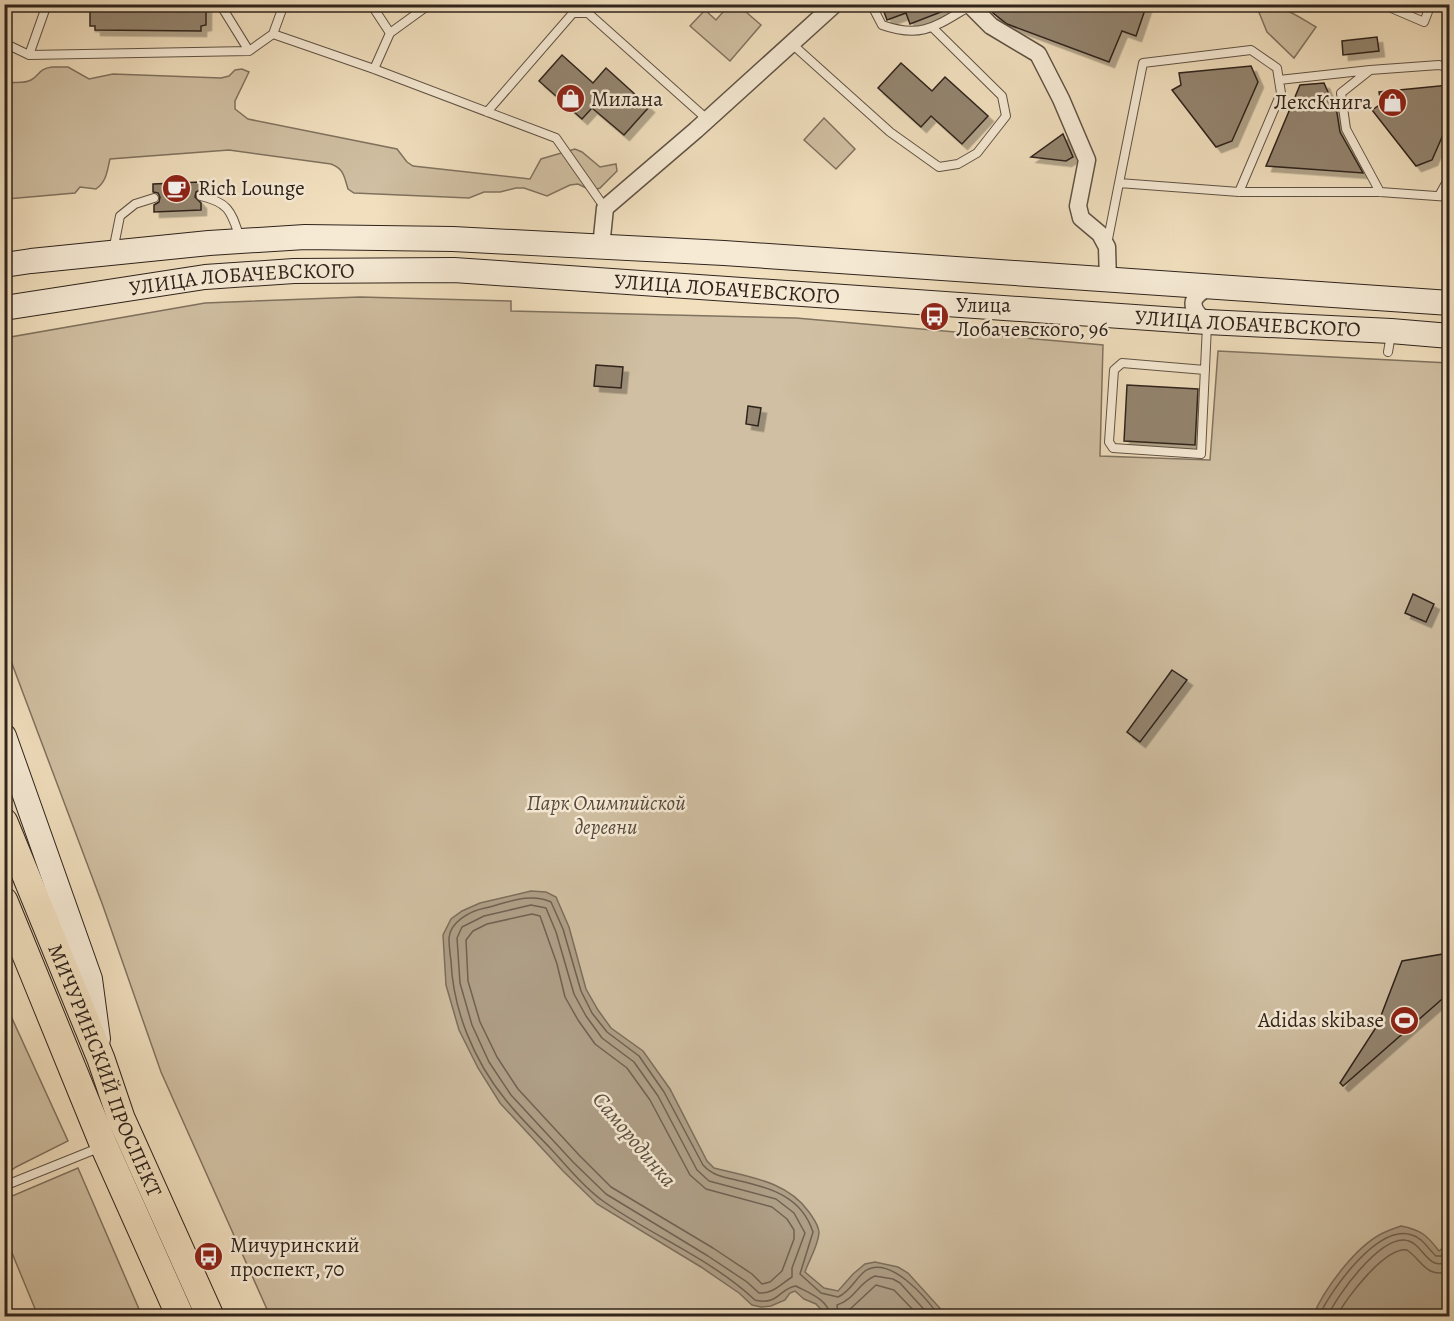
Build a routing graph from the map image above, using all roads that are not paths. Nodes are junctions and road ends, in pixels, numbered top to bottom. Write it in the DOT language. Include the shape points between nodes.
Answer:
graph roads {
  1 [pos="46,4"];
  2 [pos="220,4"];
  3 [pos="284,4"];
  4 [pos="371,4"];
  5 [pos="430,4"];
  6 [pos="835,4"];
  7 [pos="871,4"];
  8 [pos="1382,4"];
  9 [pos="1431,4"];
  10 [pos="970,5"];
  11 [pos="933,28"];
  12 [pos="390,33"];
  13 [pos="273,34"];
  14 [pos="4,43"];
  15 [pos="792,44"];
  16 [pos="249,51"];
  17 [pos="29,55"];
  18 [pos="1449,68"];
  19 [pos="374,69"];
  20 [pos="1370,70"];
  21 [pos="1279,80"];
  22 [pos="487,112"];
  23 [pos="708,120"];
  24 [pos="1449,176"];
  25 [pos="1119,183"];
  26 [pos="1239,192"];
  27 [pos="1380,192"];
  28 [pos="201,196"];
  29 [pos="1439,196"];
  30 [pos="1449,197"];
  31 [pos="154,198"];
  32 [pos="604,207"];
  33 [pos="241,241"];
  34 [pos="601,247"];
  35 [pos="1107,247"];
  36 [pos="112,253"];
  37 [pos="4,258"];
  38 [pos="31,261"];
  39 [pos="4,265"];
  40 [pos="1108,281"];
  41 [pos="1210,287"];
  42 [pos="1449,303"];
  43 [pos="4,308"];
  44 [pos="1208,322"];
  45 [pos="1449,336"];
  46 [pos="1205,370"];
  47 [pos="4,736"];
  48 [pos="4,822"];
  49 [pos="4,901"];
  50 [pos="4,920"];
  51 [pos="22,943"];
  52 [pos="101,1059"];
  53 [pos="104,1146"];
  54 [pos="4,1186"];
  55 [pos="4,1305"];
  56 [pos="9,1317"];
  57 [pos="180,1317"];
  58 [pos="210,1317"];
  1 -- 17 [label="lane"];
  2 -- 16 [label="lane"];
  3 -- 13 [label="lane"];
  4 -- 12 [label="lane"];
  5 -- 12 [label="lane"];
  6 -- 15 [label="street"];
  7 -- 11 [label="lane" via="882,25 902,32"];
  8 -- 9 [label="lane" via="1424,22"];
  10 -- 11 [label="lane"];
  10 -- 35 [label="street" via="991,26 1038,54 1087,160 1078,206 1081,218 1100,234"];
  11 -- 15 [label="lane" via="1002,96 1006,116 976,153 958,164 939,167 891,132"];
  12 -- 19 [label="lane"];
  13 -- 16 [label="lane"];
  13 -- 19 [label="lane"];
  14 -- 17 [label="lane"];
  15 -- 23 [label="street"];
  16 -- 17 [label="lane"];
  18 -- 20 [label="lane" via="1439,65"];
  19 -- 22 [label="lane"];
  20 -- 21 [label="lane"];
  20 -- 27 [label="lane" via="1341,93 1346,129"];
  21 -- 25 [label="lane" via="1277,68 1251,50 1143,63"];
  21 -- 26 [label="lane" via="1281,93"];
  22 -- 23 [label="lane" via="573,14 588,13"];
  22 -- 32 [label="lane" via="556,138"];
  23 -- 32 [label="street"];
  24 -- 29 [label="lane"];
  25 -- 26 [label="lane"];
  25 -- 35 [label="lane"];
  26 -- 27 [label="lane"];
  27 -- 29 [label="lane"];
  28 -- 33 [label="lane" via="230,210"];
  29 -- 30 [label="lane"];
  31 -- 36 [label="lane" via="135,204 120,216"];
  32 -- 34 [label="street"];
  33 -- 34 [label="main road, УЛИЦА ЛОБАЧЕВСКОГО" via="305,237 453,239"];
  33 -- 36 [label="main road, УЛИЦА ЛОБАЧЕВСКОГО"];
  34 -- 40 [label="main road, УЛИЦА ЛОБАЧЕВСКОГО"];
  35 -- 40 [label="street"];
  36 -- 38 [label="main road, УЛИЦА ЛОБАЧЕВСКОГО"];
  37 -- 38 [label="main road"];
  38 -- 39 [label="main road, УЛИЦА ЛОБАЧЕВСКОГО"];
  40 -- 41 [label="main road, УЛИЦА ЛОБАЧЕВСКОГО"];
  41 -- 42 [label="main road, УЛИЦА ЛОБАЧЕВСКОГО"];
  41 -- 44 [label="street" via="1196,296 1193,303 1194,310"];
  43 -- 44 [label="main road, УЛИЦА ЛОБАЧЕВСКОГО" via="205,277 294,271 454,270"];
  44 -- 45 [label="main road, УЛИЦА ЛОБАЧЕВСКОГО" via="1390,342"];
  44 -- 46 [label="lane"];
  46 -- 46 [label="lane" via="1122,363 1114,370 1109,442 1113,448 1201,454"];
  47 -- 52 [label="main road" via="90,979"];
  48 -- 52 [label="main road, МИЧУРИНСКИЙ ПРОСПЕКТ"];
  49 -- 51 [label="main road, МИЧУРИНСКИЙ ПРОСПЕКТ"];
  50 -- 51 [label="main road"];
  51 -- 53 [label="main road, МИЧУРИНСКИЙ ПРОСПЕКТ"];
  52 -- 58 [label="main road, МИЧУРИНСКИЙ ПРОСПЕКТ" via="121,1118"];
  53 -- 54 [label="lane"];
  53 -- 57 [label="main road, МИЧУРИНСКИЙ ПРОСПЕКТ"];
  55 -- 56 [label="lane"];
}
